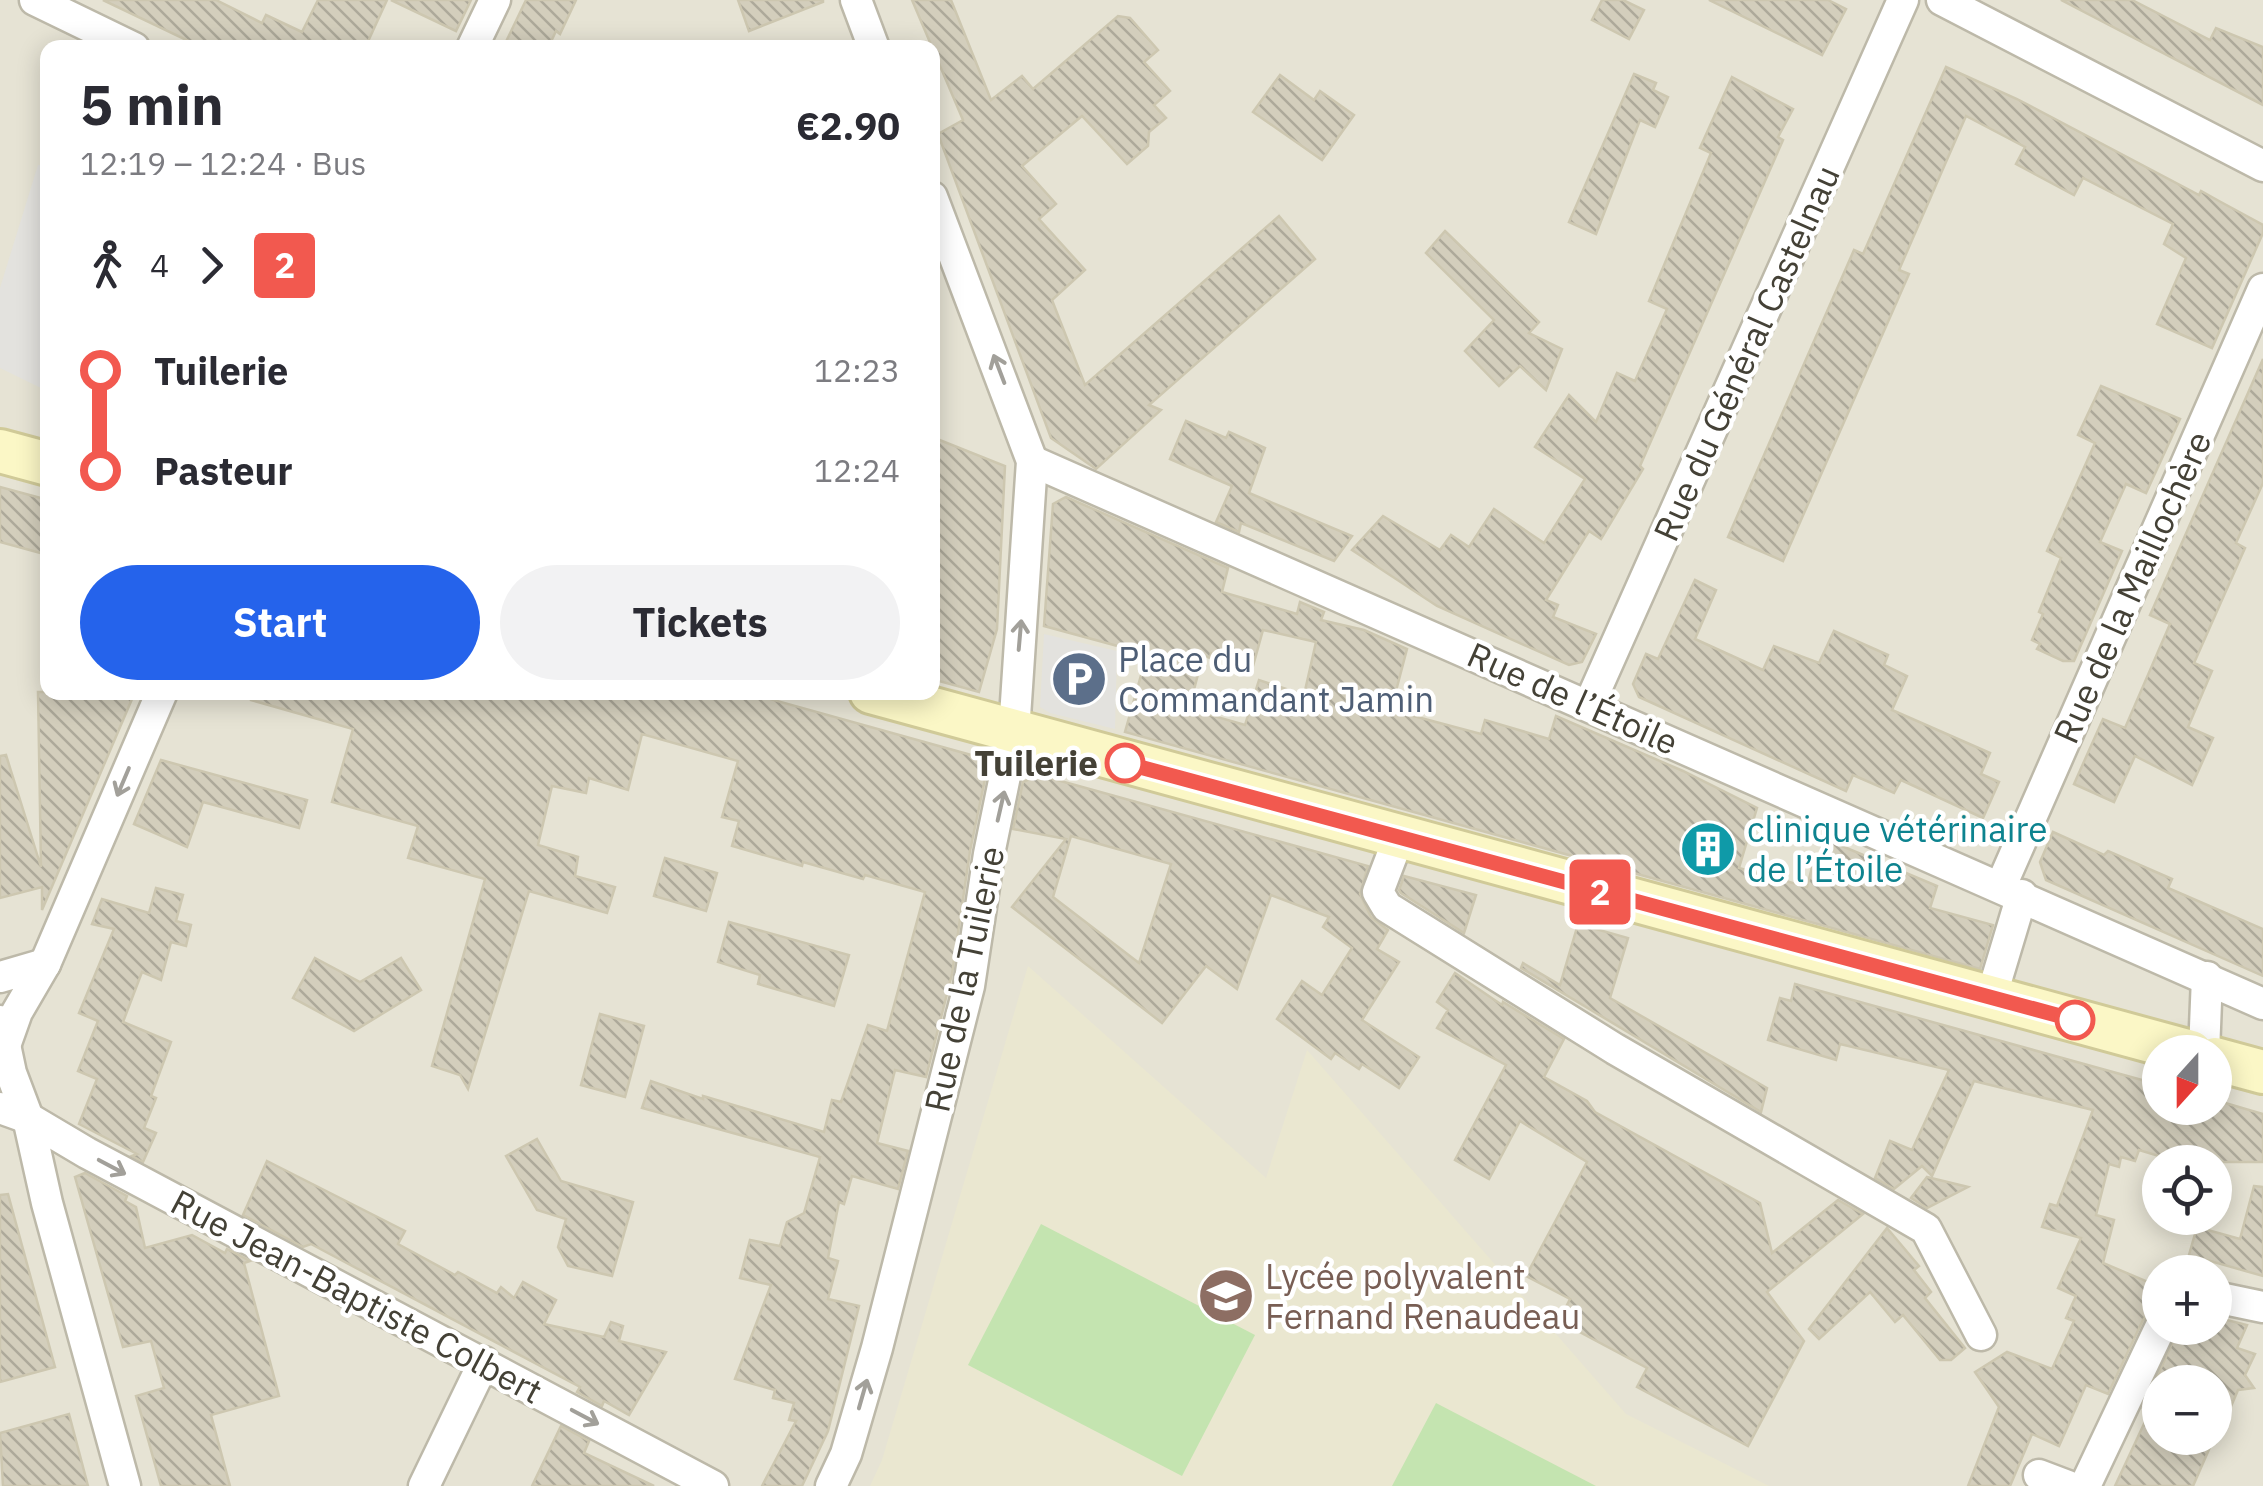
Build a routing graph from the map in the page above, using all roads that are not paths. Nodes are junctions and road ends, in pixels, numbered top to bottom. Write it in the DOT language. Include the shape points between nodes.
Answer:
graph roads {
  1 [pos="35,0"];
  2 [pos="495,0"];
  3 [pos="856,0"];
  4 [pos="1903,0"];
  5 [pos="1942,0"];
  6 [pos="118,40"];
  7 [pos="476,40"];
  8 [pos="871,40"];
  9 [pos="2263,166"];
  10 [pos="940,218"];
  11 [pos="2263,289"];
  12 [pos="0,451"];
  13 [pos="1032,460"];
  14 [pos="40,462"];
  15 [pos="159,700"];
  16 [pos="900,700"];
  17 [pos="1589,705"];
  18 [pos="1014,732"];
  19 [pos="1399,838"];
  20 [pos="2011,890"];
  21 [pos="45,964"];
  22 [pos="0,977"];
  23 [pos="2206,977"];
  24 [pos="1992,998"];
  25 [pos="2263,1004"];
  26 [pos="3,1032"];
  27 [pos="2204,1035"];
  28 [pos="2142,1039"];
  29 [pos="2232,1064"];
  30 [pos="2263,1072"];
  31 [pos="14,1113"];
  32 [pos="2232,1301"];
  33 [pos="2263,1307"];
  34 [pos="1982,1335"];
  35 [pos="2152,1345"];
  36 [pos="484,1362"];
  37 [pos="125,1486"];
  38 [pos="424,1486"];
  39 [pos="713,1486"];
  40 [pos="831,1486"];
  41 [pos="2085,1486"];
  1 -- 6 [label="street"];
  2 -- 7 [label="street"];
  3 -- 8 [label="street"];
  4 -- 17 [label="street, Rue du Général Castelnau"];
  5 -- 9 [label="street"];
  13 -- 10 [label="street, one-way"];
  11 -- 20 [label="street, Rue de la Maillochère"];
  12 -- 14 [label="main road"];
  13 -- 17 [label="street, Rue de l’Étoile"];
  18 -- 13 [label="street, Rue de la Tuilerie, one-way"];
  15 -- 21 [label="street, one-way"];
  16 -- 18 [label="main road"];
  17 -- 20 [label="street, Rue de l’Étoile"];
  18 -- 19 [label="main road"];
  40 -- 18 [label="street, Rue de la Tuilerie, one-way" via="876,1348 969,986"];
  19 -- 24 [label="main road"];
  19 -- 34 [label="street" via="1378,892 1387,907 1926,1229"];
  20 -- 23 [label="street, Rue de l’Étoile"];
  20 -- 24 [label="street, Rue de la Maillochère"];
  21 -- 22 [label="street"];
  21 -- 26 [label="street"];
  23 -- 25 [label="street, Rue de l’Étoile"];
  23 -- 27 [label="street"];
  24 -- 28 [label="main road"];
  26 -- 31 [label="street"];
  29 -- 30 [label="main road"];
  31 -- 36 [label="street, Rue Jean-Baptiste Colbert, one-way"];
  31 -- 37 [label="street" via="48,1203"];
  32 -- 33 [label="street"];
  35 -- 41 [label="street"];
  36 -- 38 [label="street"];
  36 -- 39 [label="street, Rue Jean-Baptiste Colbert, one-way"];
}
